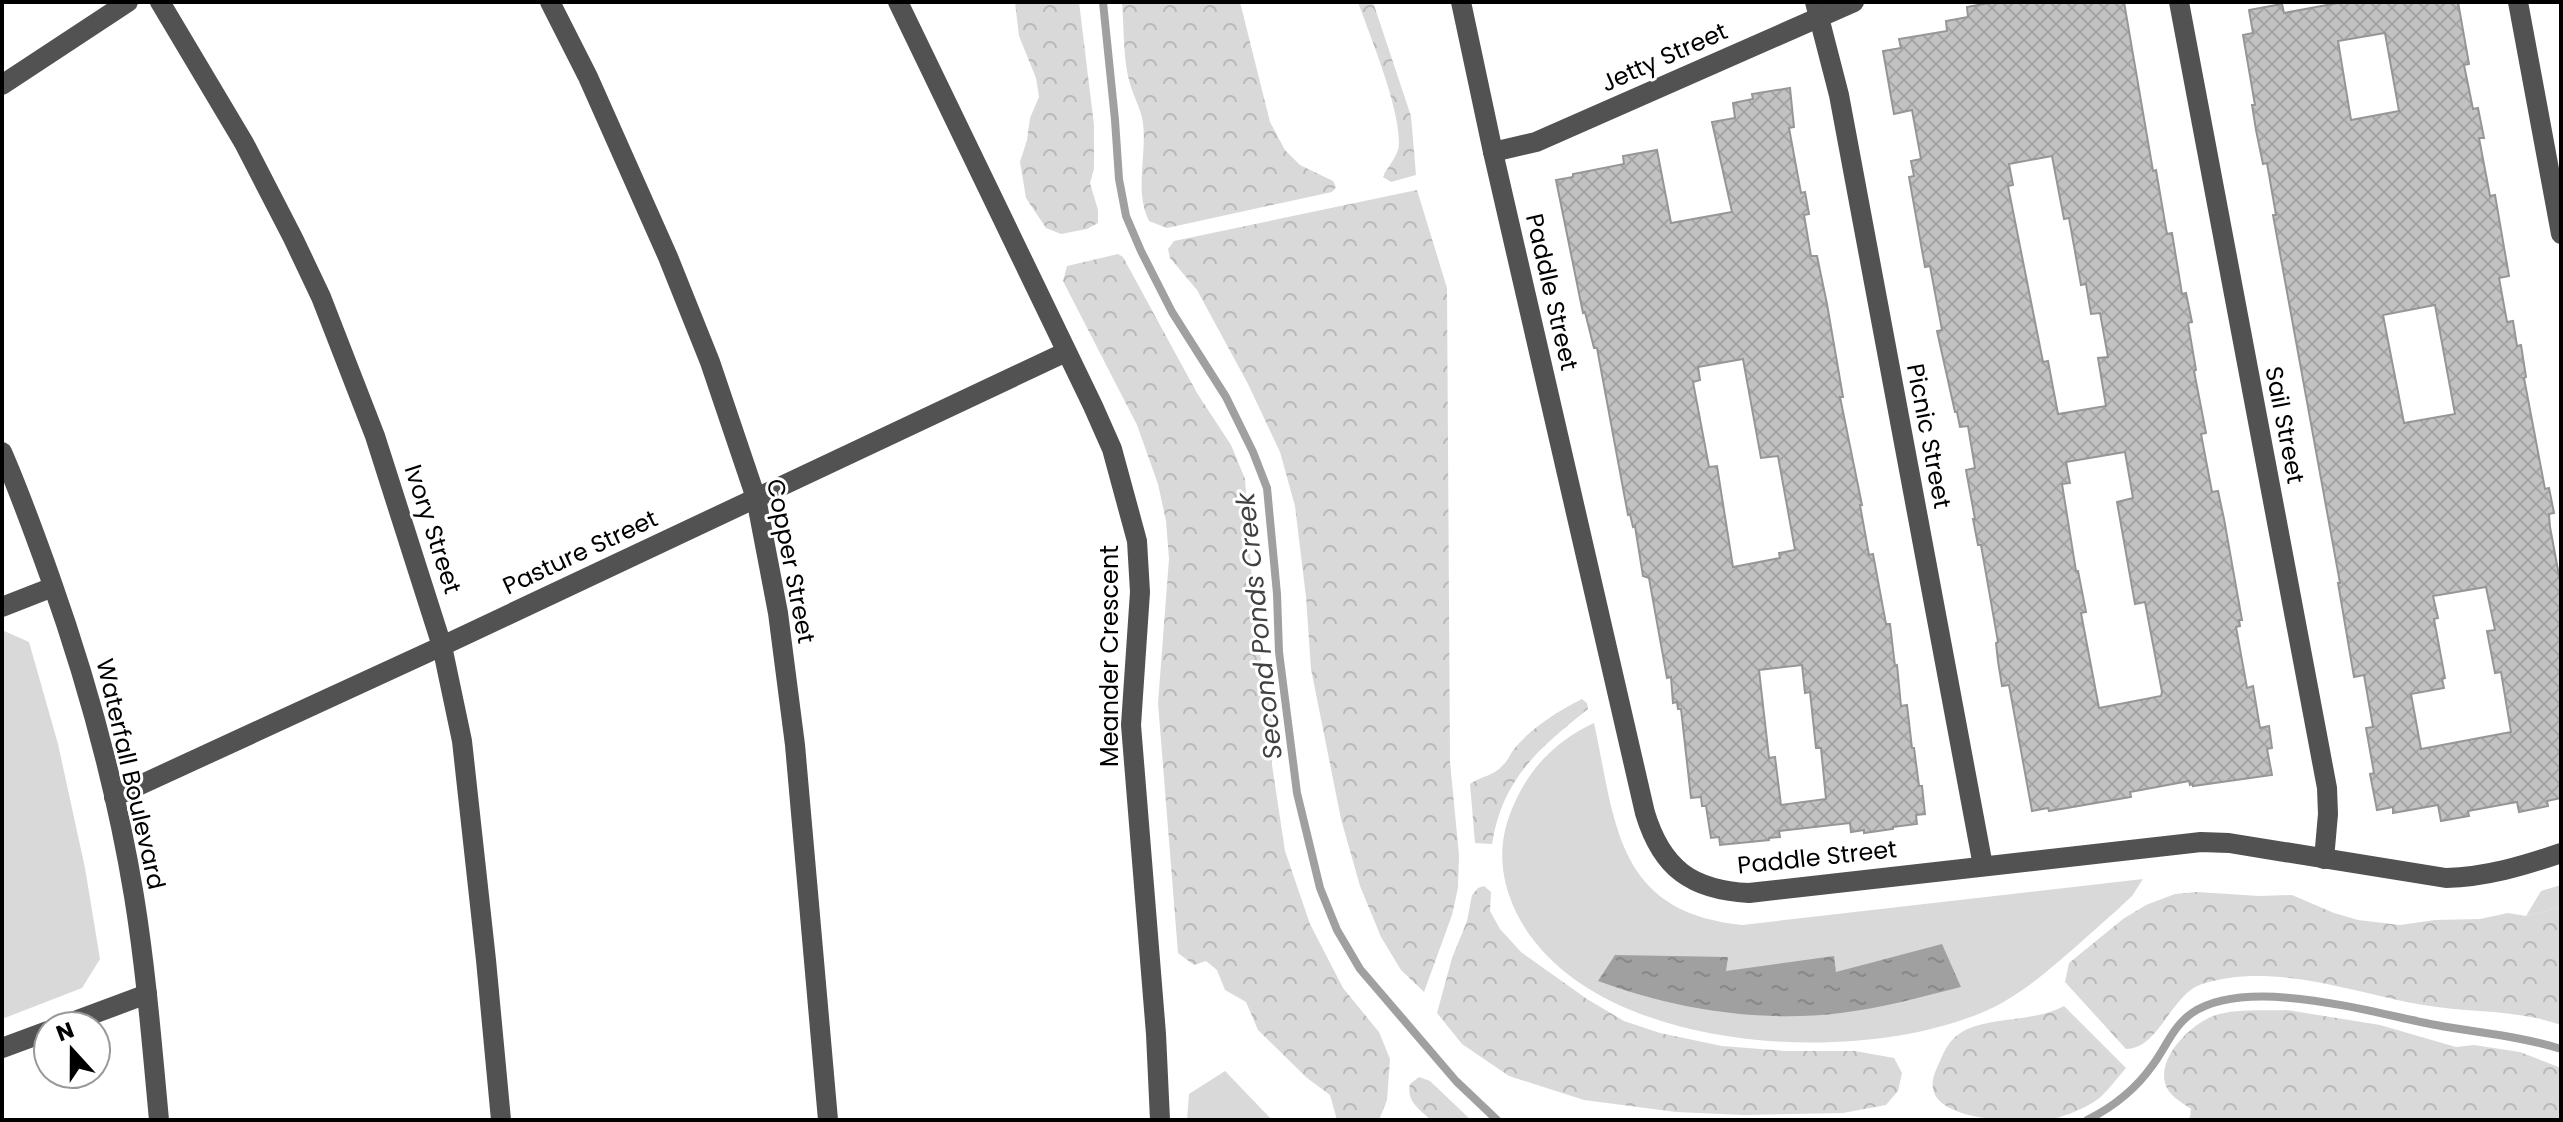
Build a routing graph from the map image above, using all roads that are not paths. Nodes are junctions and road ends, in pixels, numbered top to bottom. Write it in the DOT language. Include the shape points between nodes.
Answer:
graph roads {
  1 [pos="128,2"];
  2 [pos="160,2"];
  3 [pos="550,2"];
  4 [pos="898,2"];
  5 [pos="1461,2"];
  6 [pos="1854,2"];
  7 [pos="2179,2"];
  8 [pos="2518,2"];
  9 [pos="1817,10"];
  10 [pos="2,85"];
  11 [pos="1493,152"];
  12 [pos="2561,234"];
  13 [pos="1066,352"];
  14 [pos="2,452"];
  15 [pos="756,498"];
  16 [pos="53,587"];
  17 [pos="2,607"];
  18 [pos="442,646"];
  19 [pos="114,797"];
  20 [pos="2561,853"];
  21 [pos="2324,859"];
  22 [pos="1983,866"];
  23 [pos="147,994"];
  24 [pos="104,1010"];
  25 [pos="32,1037"];
  26 [pos="2,1048"];
  27 [pos="159,1120"];
  28 [pos="501,1120"];
  29 [pos="828,1120"];
  30 [pos="1160,1120"];
  1 -- 10 [label="street"];
  2 -- 18 [label="street, Ivory Street" via="244,143 321,297 375,436"];
  3 -- 15 [label="street, Copper Street" via="668,257"];
  4 -- 13 [label="street, Meander Crescent"];
  5 -- 11 [label="street, Paddle Street"];
  6 -- 9 [label="street, Jetty Street"];
  7 -- 21 [label="street, Sail Street" via="2327,788"];
  8 -- 12 [label="street"];
  9 -- 11 [label="street, Jetty Street" via="1536,142"];
  9 -- 22 [label="street, Picnic Street" via="1842,111"];
  11 -- 22 [label="street, Paddle Street" via="1645,813 1661,851 1691,880 1749,893"];
  13 -- 15 [label="street, Pasture Street"];
  13 -- 30 [label="street, Meander Crescent" via="1112,449 1137,541 1140,592 1131,725"];
  14 -- 16 [label="street, Waterfall Boulevard"];
  15 -- 18 [label="street, Pasture Street"];
  15 -- 29 [label="street, Copper Street" via="795,745"];
  16 -- 17 [label="street"];
  16 -- 19 [label="street, Waterfall Boulevard" via="85,679"];
  18 -- 19 [label="street, Pasture Street"];
  18 -- 28 [label="street, Ivory Street" via="462,741"];
  19 -- 23 [label="street, Waterfall Boulevard"];
  20 -- 21 [label="street, Paddle Street" via="2471,877 2421,875"];
  21 -- 22 [label="street, Paddle Street" via="2201,842"];
  23 -- 24 [label="street"];
  23 -- 27 [label="street, Waterfall Boulevard"];
  25 -- 26 [label="street"];
}
